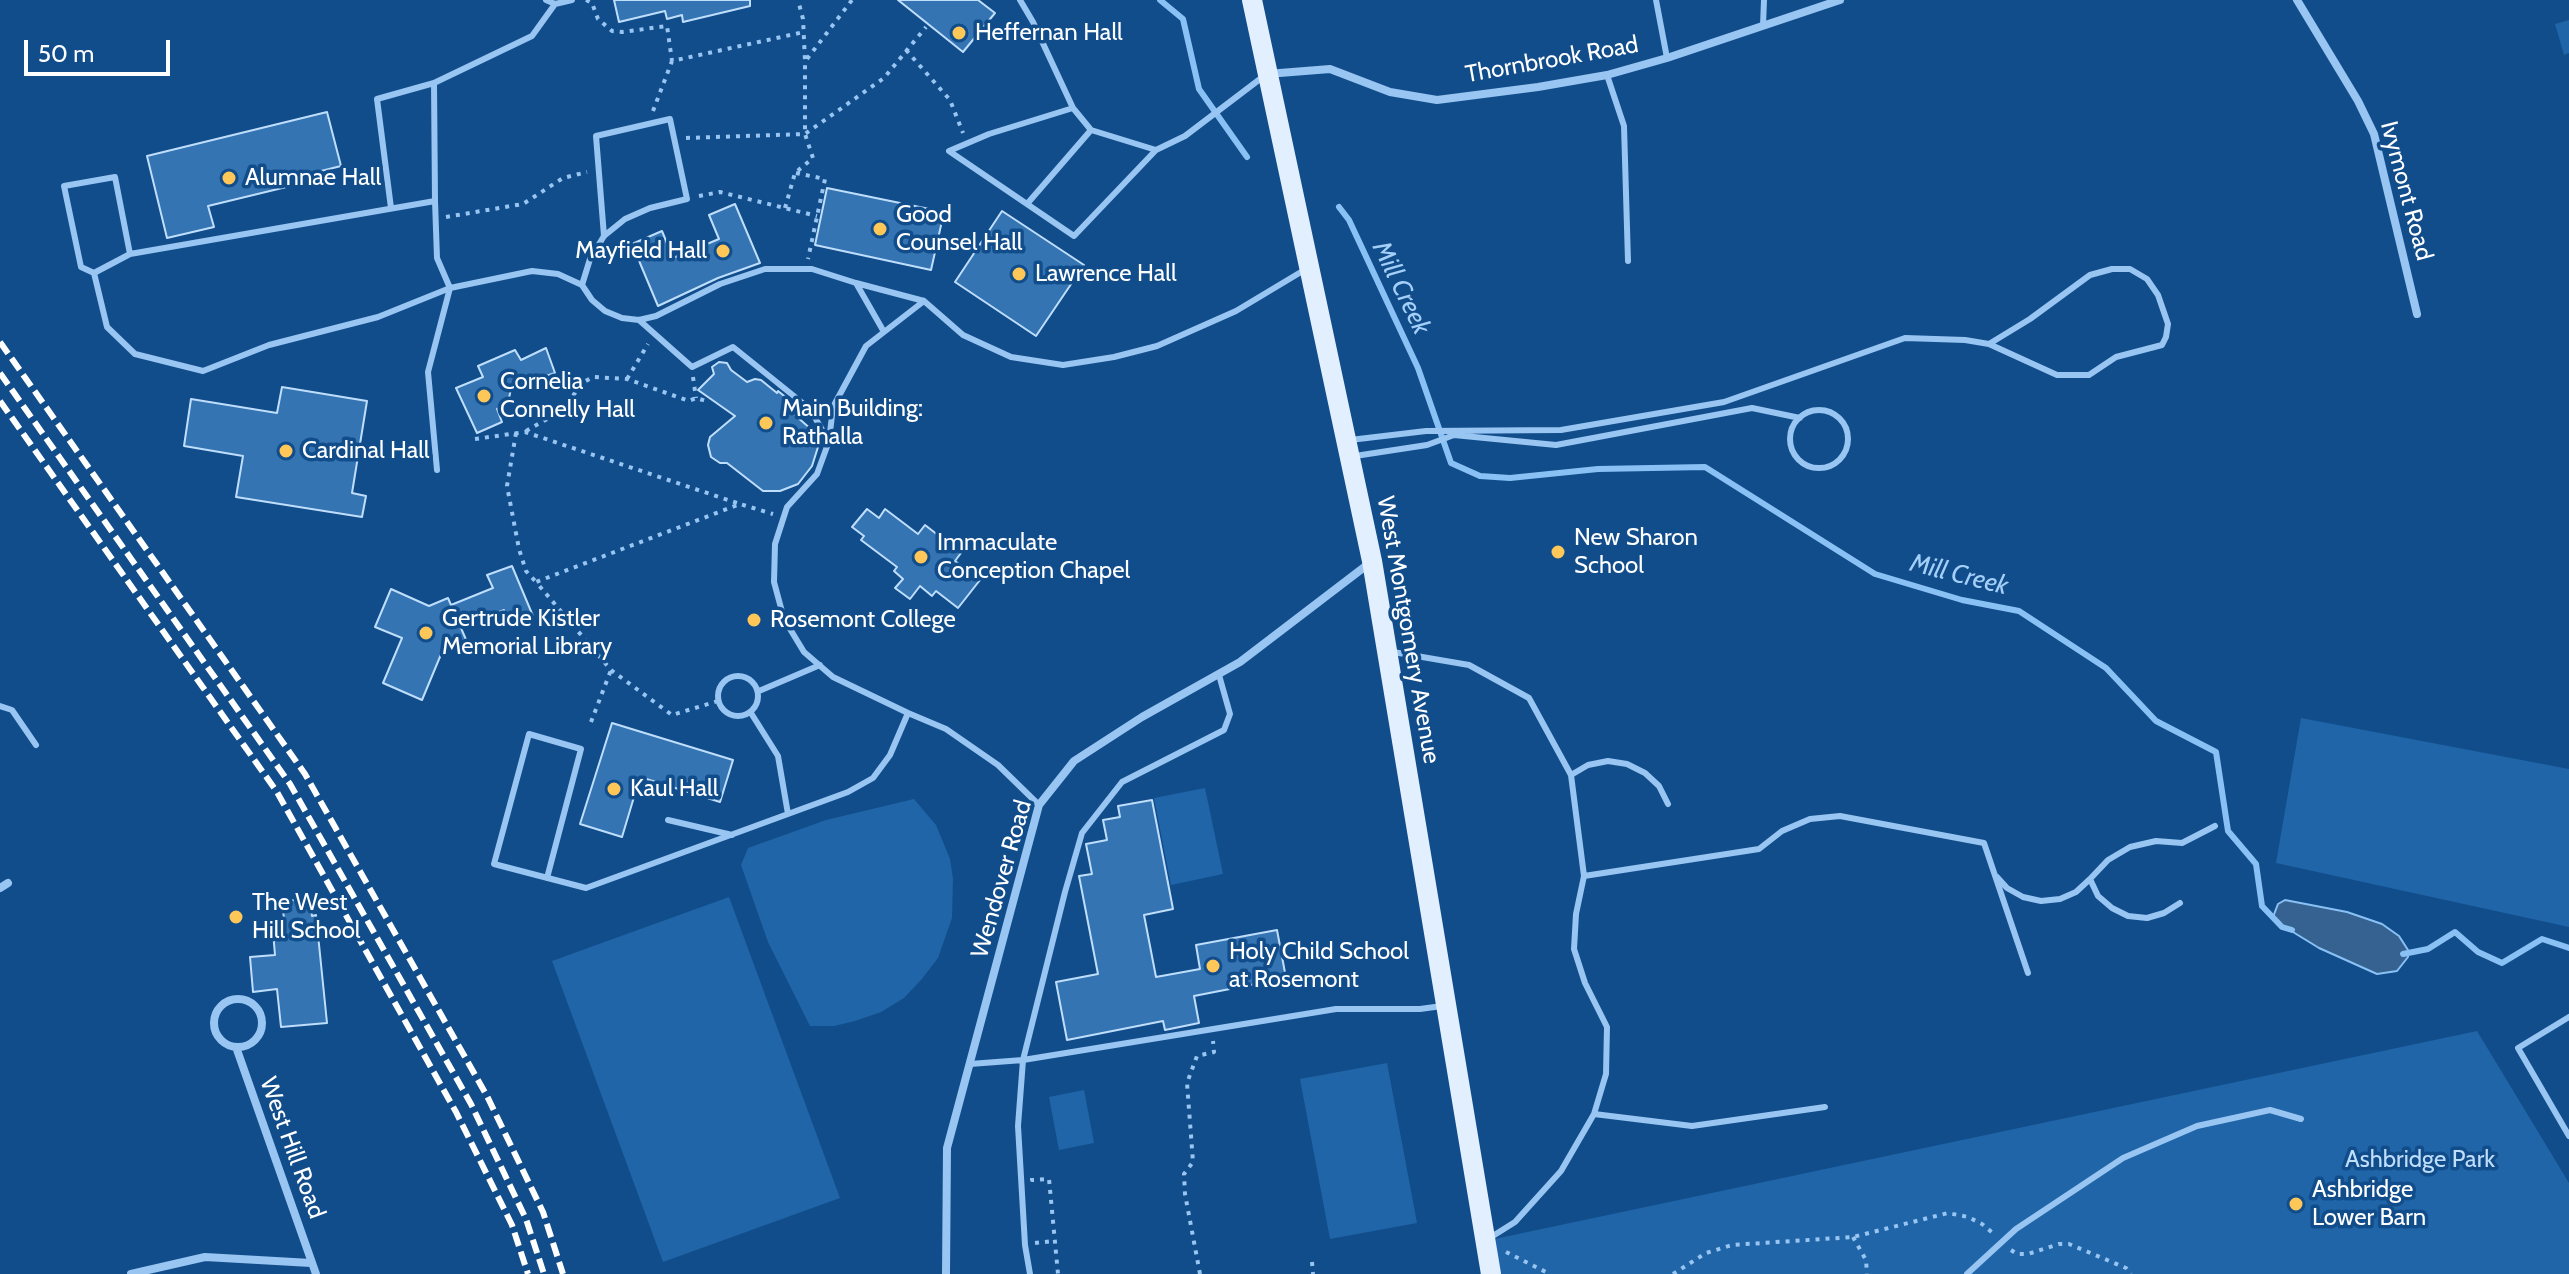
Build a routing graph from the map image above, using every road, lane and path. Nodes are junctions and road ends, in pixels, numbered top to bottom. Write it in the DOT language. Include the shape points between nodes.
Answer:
graph roads {
  1 [pos="546,0"];
  2 [pos="572,0"];
  3 [pos="586,0"];
  4 [pos="798,0"];
  5 [pos="852,0"];
  6 [pos="1020,0"];
  7 [pos="1252,0"];
  8 [pos="1656,0"];
  9 [pos="1764,0"];
  10 [pos="1840,0"];
  11 [pos="2297,0"];
  12 [pos="555,4"];
  13 [pos="1763,26"];
  14 [pos="926,27"];
  15 [pos="804,32"];
  16 [pos="906,50"];
  17 [pos="1667,58"];
  18 [pos="672,61"];
  19 [pos="805,61"];
  20 [pos="1267,74"];
  21 [pos="1607,75"];
  22 [pos="434,83"];
  23 [pos="1073,108"];
  24 [pos="648,124"];
  25 [pos="1091,130"];
  26 [pos="805,134"];
  27 [pos="674,139"];
  28 [pos="967,144"];
  29 [pos="1156,150"];
  30 [pos="599,169"];
  31 [pos="795,173"];
  32 [pos="687,199"];
  33 [pos="435,201"];
  34 [pos="1027,204"];
  35 [pos="391,208"];
  36 [pos="785,208"];
  37 [pos="817,216"];
  38 [pos="436,219"];
  39 [pos="604,236"];
  40 [pos="130,254"];
  41 [pos="1628,261"];
  42 [pos="1309,268"];
  43 [pos="806,269"];
  44 [pos="94,273"];
  45 [pos="856,283"];
  46 [pos="582,285"];
  47 [pos="450,288"];
  48 [pos="924,301"];
  49 [pos="2417,314"];
  50 [pos="639,320"];
  51 [pos="884,332"];
  52 [pos="654,335"];
  53 [pos="1989,344"];
  54 [pos="692,367"];
  55 [pos="627,379"];
  56 [pos="696,398"];
  57 [pos="706,401"];
  58 [pos="1800,418"];
  59 [pos="525,432"];
  60 [pos="516,433"];
  61 [pos="475,439"];
  62 [pos="829,441"];
  63 [pos="1348,449"];
  64 [pos="437,470"];
  65 [pos="740,504"];
  66 [pos="784,518"];
  67 [pos="1372,561"];
  68 [pos="536,582"];
  69 [pos="1386,651"];
  70 [pos="820,665"];
  71 [pos="611,670"];
  72 [pos="1219,675"];
  73 [pos="759,691"];
  74 [pos="718,701"];
  75 [pos="0,706"];
  76 [pos="751,713"];
  77 [pos="908,713"];
  78 [pos="591,722"];
  79 [pos="36,745"];
  80 [pos="1571,775"];
  81 [pos="1668,804"];
  82 [pos="1039,805"];
  83 [pos="788,814"];
  84 [pos="668,820"];
  85 [pos="2215,826"];
  86 [pos="732,835"];
  87 [pos="1994,874"];
  88 [pos="1584,876"];
  89 [pos="547,878"];
  90 [pos="2090,879"];
  91 [pos="2180,903"];
  92 [pos="2028,973"];
  93 [pos="1446,1005"];
  94 [pos="2569,1017"];
  95 [pos="1211,1030"];
  96 [pos="236,1047"];
  97 [pos="1023,1060"];
  98 [pos="970,1064"];
  99 [pos="1825,1107"];
  100 [pos="1594,1114"];
  101 [pos="2301,1119"];
  102 [pos="2569,1136"];
  103 [pos="1032,1166"];
  104 [pos="1994,1234"];
  105 [pos="1853,1237"];
  106 [pos="1485,1241"];
  107 [pos="2011,1250"];
  108 [pos="1312,1262"];
  109 [pos="311,1263"];
  110 [pos="131,1274"];
  111 [pos="316,1274"];
  112 [pos="946,1274"];
  113 [pos="1030,1274"];
  114 [pos="1058,1274"];
  115 [pos="1200,1274"];
  116 [pos="1313,1274"];
  117 [pos="1491,1274"];
  118 [pos="1550,1274"];
  119 [pos="1673,1274"];
  120 [pos="1867,1274"];
  121 [pos="1967,1274"];
  122 [pos="2131,1274"];
  1 -- 12 [label="lane"];
  2 -- 12 [label="lane"];
  3 -- 18 [label="path" via="612,31 667,26"];
  4 -- 15 [label="path"];
  5 -- 19 [label="path"];
  6 -- 23 [label="lane"];
  7 -- 20 [label="main road, West Montgomery Avenue"];
  8 -- 17 [label="lane"];
  9 -- 13 [label="lane"];
  10 -- 13 [label="street, Thornbrook Road"];
  11 -- 49 [label="street, Ivymont Road" via="2374,134"];
  12 -- 22 [label="lane" via="532,36"];
  13 -- 17 [label="street, Thornbrook Road"];
  14 -- 16 [label="path"];
  15 -- 18 [label="path"];
  15 -- 19 [label="path"];
  16 -- 26 [label="path" via="884,78"];
  16 -- 28 [label="path" via="950,100"];
  17 -- 21 [label="street, Thornbrook Road"];
  18 -- 24 [label="path"];
  19 -- 26 [label="path"];
  20 -- 21 [label="street, Thornbrook Road" via="1330,69 1390,92 1437,100"];
  20 -- 29 [label="lane" via="1185,136"];
  20 -- 42 [label="main road, West Montgomery Avenue"];
  21 -- 41 [label="lane" via="1624,126"];
  22 -- 33 [label="lane"];
  22 -- 35 [label="lane" via="377,99"];
  23 -- 25 [label="lane"];
  23 -- 28 [label="lane"];
  24 -- 27 [label="lane" via="670,119"];
  24 -- 30 [label="lane" via="596,136"];
  25 -- 29 [label="lane"];
  25 -- 34 [label="lane"];
  26 -- 27 [label="path"];
  26 -- 31 [label="path" via="813,158"];
  27 -- 32 [label="lane"];
  28 -- 34 [label="lane" via="949,151"];
  29 -- 34 [label="lane" via="1074,236"];
  30 -- 38 [label="path" via="563,178 523,204"];
  30 -- 39 [label="lane"];
  31 -- 36 [label="path"];
  31 -- 37 [label="path" via="825,179"];
  32 -- 36 [label="path" via="720,192"];
  32 -- 39 [label="lane" via="625,219"];
  33 -- 35 [label="lane"];
  33 -- 38 [label="lane"];
  35 -- 40 [label="lane"];
  36 -- 37 [label="path"];
  37 -- 43 [label="path"];
  38 -- 47 [label="lane" via="437,258"];
  39 -- 46 [label="lane"];
  40 -- 44 [label="lane"];
  40 -- 44 [label="lane" via="115,177 64,186 81,267"];
  42 -- 48 [label="lane" via="1236,311 1157,346 1063,365 1011,357 975,341"];
  42 -- 63 [label="main road, West Montgomery Avenue"];
  43 -- 45 [label="lane"];
  43 -- 50 [label="lane" via="765,269"];
  44 -- 47 [label="lane" via="107,327 135,354 203,371 269,345 378,317"];
  45 -- 48 [label="lane"];
  45 -- 51 [label="lane"];
  46 -- 47 [label="lane" via="558,274 532,271"];
  46 -- 50 [label="lane" via="605,311"];
  47 -- 64 [label="lane" via="428,372"];
  48 -- 51 [label="lane"];
  50 -- 52 [label="lane"];
  51 -- 62 [label="lane" via="866,346 833,407"];
  52 -- 54 [label="lane"];
  52 -- 55 [label="path"];
  53 -- 53 [label="lane" via="2057,375 2089,375 2116,357 2162,345 2168,324 2147,279 2130,269 2112,269 2090,275"];
  53 -- 63 [label="lane" via="1905,338 1724,402 1561,430 1426,431"];
  54 -- 56 [label="path"];
  54 -- 62 [label="lane" via="733,347 810,409"];
  55 -- 56 [label="path" via="689,401"];
  55 -- 59 [label="path" via="593,377 582,383 563,410"];
  56 -- 57 [label="path"];
  58 -- 58 [label="lane" via="1791,433 1798,458 1822,468 1838,461 1847,445 1840,420 1825,411"];
  58 -- 63 [label="lane" via="1752,408 1556,445 1454,435 1392,451"];
  59 -- 60 [label="path"];
  59 -- 65 [label="path"];
  60 -- 61 [label="path"];
  60 -- 68 [label="path" via="507,486 519,549"];
  62 -- 66 [label="lane" via="817,474 787,507"];
  63 -- 67 [label="main road, West Montgomery Avenue"];
  65 -- 66 [label="path"];
  65 -- 68 [label="path"];
  66 -- 70 [label="lane" via="775,544 774,582 784,619 804,652"];
  67 -- 69 [label="main road, West Montgomery Avenue"];
  67 -- 72 [label="street, Wendover Road"];
  68 -- 71 [label="path"];
  69 -- 80 [label="lane" via="1469,665 1529,698"];
  69 -- 93 [label="main road, West Montgomery Avenue"];
  70 -- 73 [label="lane"];
  70 -- 77 [label="lane" via="833,677"];
  71 -- 74 [label="path" via="672,715"];
  71 -- 78 [label="path"];
  72 -- 82 [label="street, Wendover Road" via="1074,761"];
  72 -- 97 [label="lane" via="1230,714 1224,730 1122,782 1082,833"];
  73 -- 74 [label="lane" via="749,678 733,676 720,685"];
  73 -- 76 [label="lane"];
  74 -- 76 [label="lane" via="735,716"];
  75 -- 79 [label="lane" via="12,710"];
  76 -- 83 [label="lane" via="778,756"];
  77 -- 82 [label="lane" via="946,729 998,765"];
  77 -- 83 [label="lane" via="890,755 873,778"];
  80 -- 81 [label="lane" via="1608,761 1627,764 1659,786"];
  80 -- 88 [label="lane"];
  82 -- 98 [label="street, Wendover Road"];
  83 -- 86 [label="lane"];
  84 -- 86 [label="lane"];
  85 -- 90 [label="lane" via="2182,843 2130,847"];
  86 -- 89 [label="lane" via="586,888"];
  87 -- 88 [label="lane" via="1984,843 1840,816 1810,819 1759,849"];
  87 -- 90 [label="lane" via="2007,888 2041,901 2076,892"];
  87 -- 92 [label="lane"];
  88 -- 100 [label="lane" via="1574,949 1607,1027 1606,1074"];
  89 -- 89 [label="lane" via="494,864 529,734 581,749"];
  90 -- 91 [label="lane" via="2098,896 2128,916 2147,918"];
  93 -- 95 [label="lane" via="1336,1009"];
  93 -- 106 [label="main road, West Montgomery Avenue"];
  94 -- 102 [label="lane" via="2518,1048"];
  95 -- 97 [label="lane"];
  95 -- 115 [label="path" via="1214,1052 1197,1056 1187,1083 1193,1162 1184,1174 1185,1194"];
  96 -- 96 [label="street, West Hill Road" via="218,1036 214,1020 222,1006 237,999 253,1004 262,1026 256,1039"];
  96 -- 109 [label="street, West Hill Road"];
  97 -- 98 [label="lane"];
  97 -- 113 [label="lane" via="1018,1126"];
  98 -- 112 [label="street, Wendover Road" via="947,1148"];
  99 -- 100 [label="lane" via="1692,1126"];
  100 -- 106 [label="lane" via="1561,1171 1515,1222"];
  101 -- 121 [label="lane" via="2270,1110 2197,1126 2123,1158 2016,1229"];
  103 -- 114 [label="path" via="1032,1180 1049,1179"];
  104 -- 105 [label="path" via="1948,1213"];
  105 -- 119 [label="path" via="1732,1245 1706,1253"];
  105 -- 120 [label="path" via="1866,1260"];
  106 -- 117 [label="main road, West Montgomery Avenue"];
  106 -- 118 [label="path"];
  107 -- 122 [label="path" via="2028,1254 2069,1244"];
  108 -- 116 [label="path"];
  109 -- 110 [label="street" via="205,1257"];
  109 -- 111 [label="street, West Hill Road"];
}
